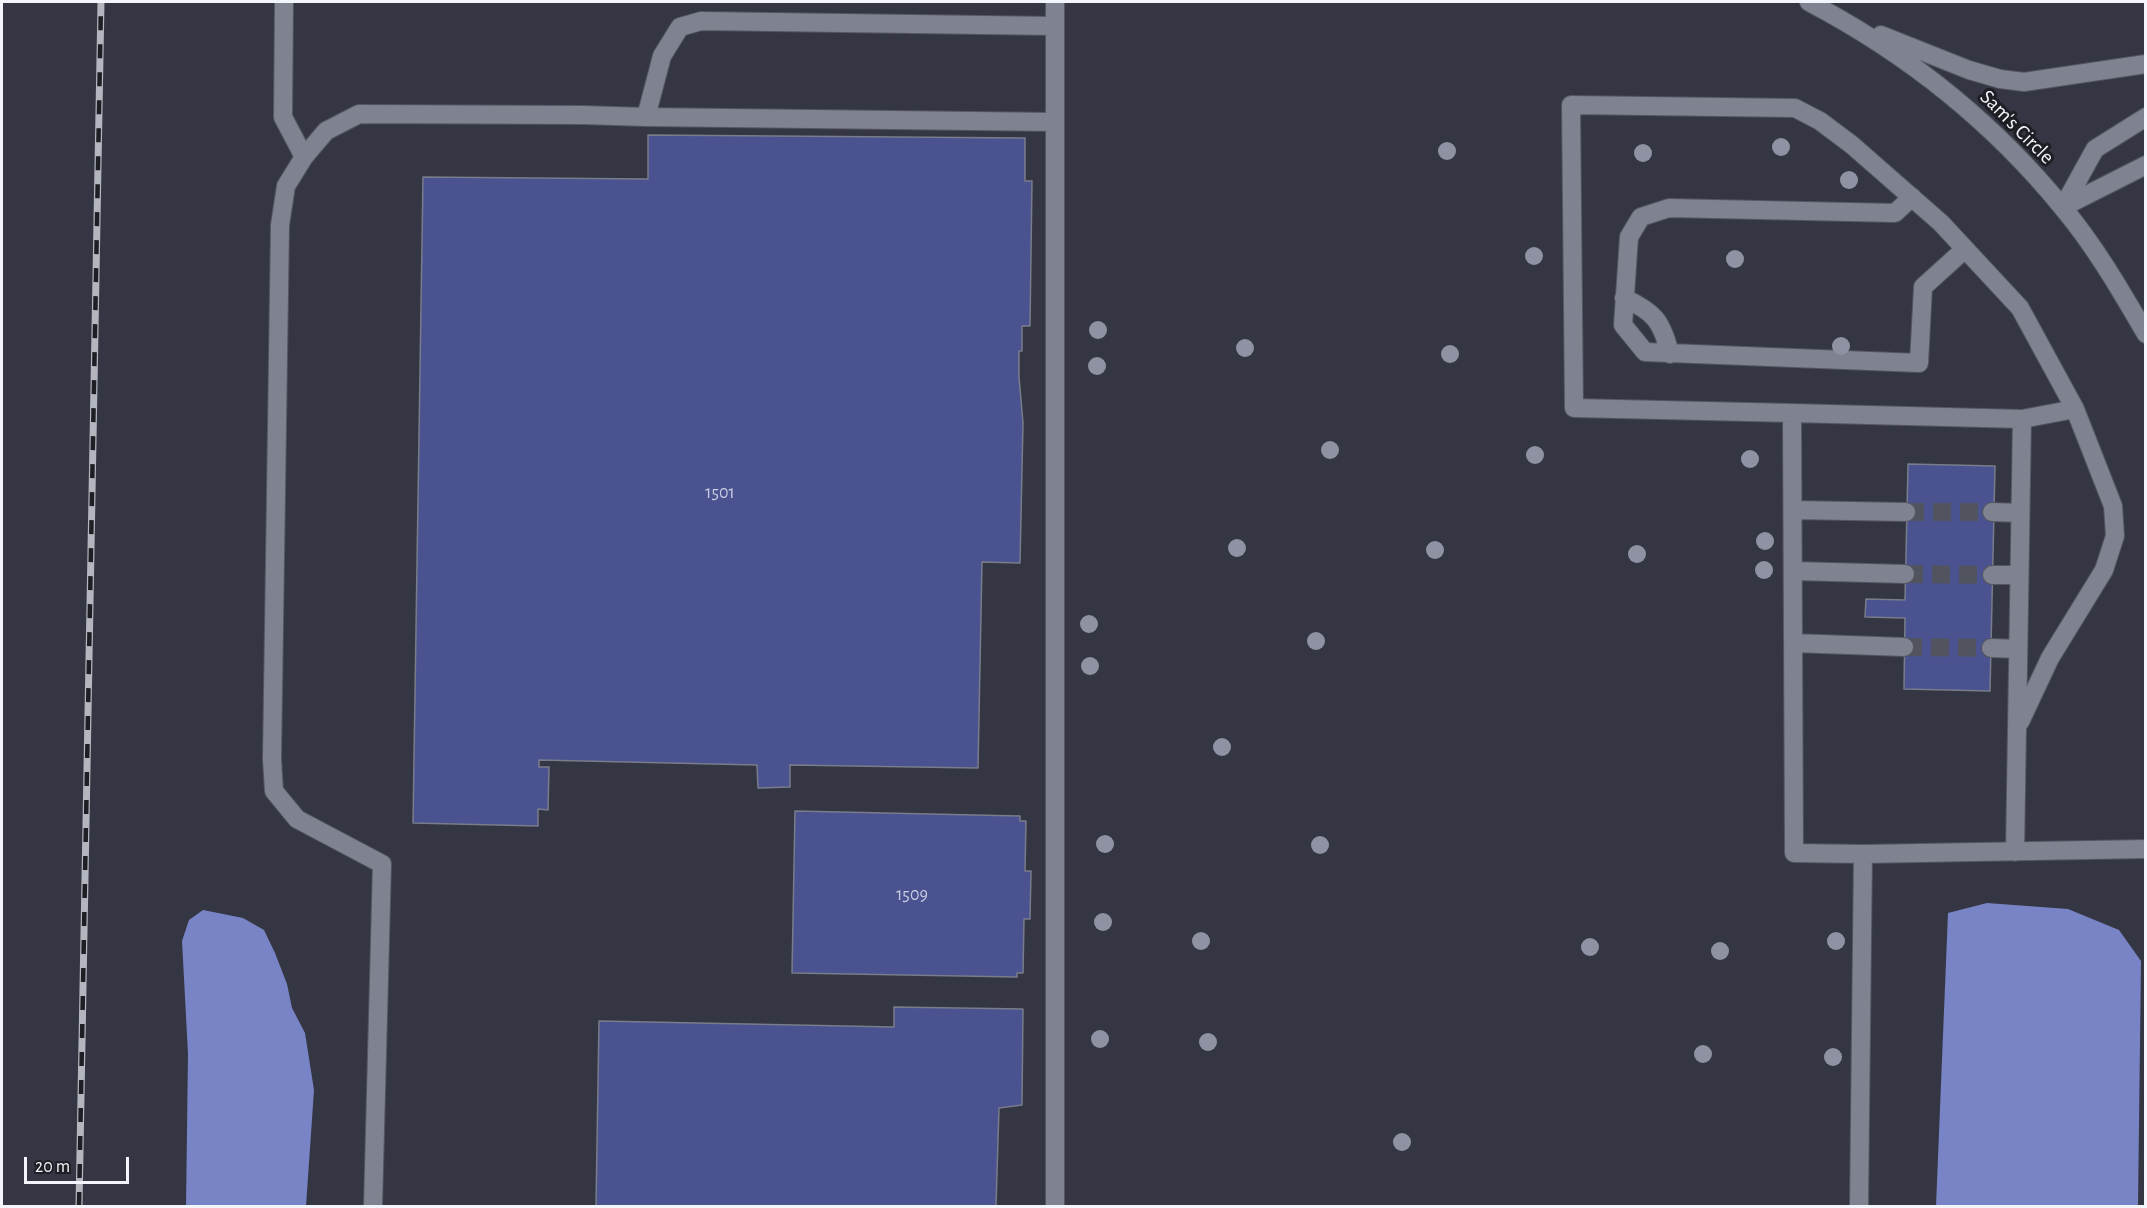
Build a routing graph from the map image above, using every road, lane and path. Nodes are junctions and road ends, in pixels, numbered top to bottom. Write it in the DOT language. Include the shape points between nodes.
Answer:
graph roads {
  1 [pos="284,2"];
  2 [pos="1054,2"];
  3 [pos="1809,2"];
  4 [pos="1842,20"];
  5 [pos="1054,26"];
  6 [pos="2145,64"];
  7 [pos="646,117"];
  8 [pos="2145,117"];
  9 [pos="1055,122"];
  10 [pos="304,157"];
  11 [pos="2145,165"];
  12 [pos="1912,196"];
  13 [pos="2063,207"];
  14 [pos="1965,249"];
  15 [pos="1624,298"];
  16 [pos="2145,334"];
  17 [pos="1670,354"];
  18 [pos="2075,409"];
  19 [pos="1792,413"];
  20 [pos="2022,419"];
  21 [pos="1793,510"];
  22 [pos="1906,512"];
  23 [pos="1992,512"];
  24 [pos="2020,513"];
  25 [pos="1794,571"];
  26 [pos="1905,574"];
  27 [pos="1992,575"];
  28 [pos="2019,575"];
  29 [pos="1793,643"];
  30 [pos="1904,647"];
  31 [pos="1991,648"];
  32 [pos="2018,649"];
  33 [pos="2017,729"];
  34 [pos="2145,849"];
  35 [pos="2015,852"];
  36 [pos="1863,854"];
  37 [pos="373,1206"];
  38 [pos="1055,1206"];
  39 [pos="1859,1206"];
  1 -- 10 [label="street" via="283,117"];
  2 -- 5 [label="street"];
  3 -- 4 [label="street, Sam's Circle"];
  4 -- 6 [label="street" via="2000,79 2024,82"];
  4 -- 13 [label="street, Sam's Circle" via="1950,93 2013,151"];
  5 -- 7 [label="street" via="701,21 680,27 662,56"];
  5 -- 9 [label="street"];
  7 -- 9 [label="street"];
  7 -- 10 [label="street" via="359,114 326,131"];
  8 -- 13 [label="street" via="2095,149"];
  9 -- 38 [label="street"];
  10 -- 37 [label="street" via="286,186 280,225 273,780 274,790 297,819 382,864"];
  11 -- 13 [label="street"];
  12 -- 14 [label="street"];
  12 -- 15 [label="street" via="1895,213 1669,208 1641,217 1629,237"];
  12 -- 19 [label="street" via="1836,133 1795,108 1571,105 1574,408"];
  13 -- 16 [label="street, Sam's Circle"];
  14 -- 17 [label="street" via="1923,287 1919,363"];
  14 -- 18 [label="street" via="2020,308"];
  15 -- 17 [label="street" via="1645,308 1664,331"];
  15 -- 17 [label="street" via="1623,325 1646,352"];
  18 -- 20 [label="street"];
  18 -- 33 [label="street" via="2113,506 2115,536 2104,570 2050,658"];
  19 -- 20 [label="street"];
  19 -- 21 [label="street"];
  20 -- 24 [label="street"];
  21 -- 22 [label="street"];
  21 -- 25 [label="street"];
  23 -- 24 [label="street"];
  24 -- 28 [label="street"];
  25 -- 26 [label="street"];
  25 -- 29 [label="street"];
  27 -- 28 [label="street"];
  28 -- 32 [label="street"];
  29 -- 30 [label="street"];
  29 -- 36 [label="street" via="1794,853"];
  31 -- 32 [label="street"];
  32 -- 33 [label="street"];
  33 -- 35 [label="street"];
  34 -- 35 [label="street"];
  35 -- 36 [label="street"];
  36 -- 39 [label="street"];
}
